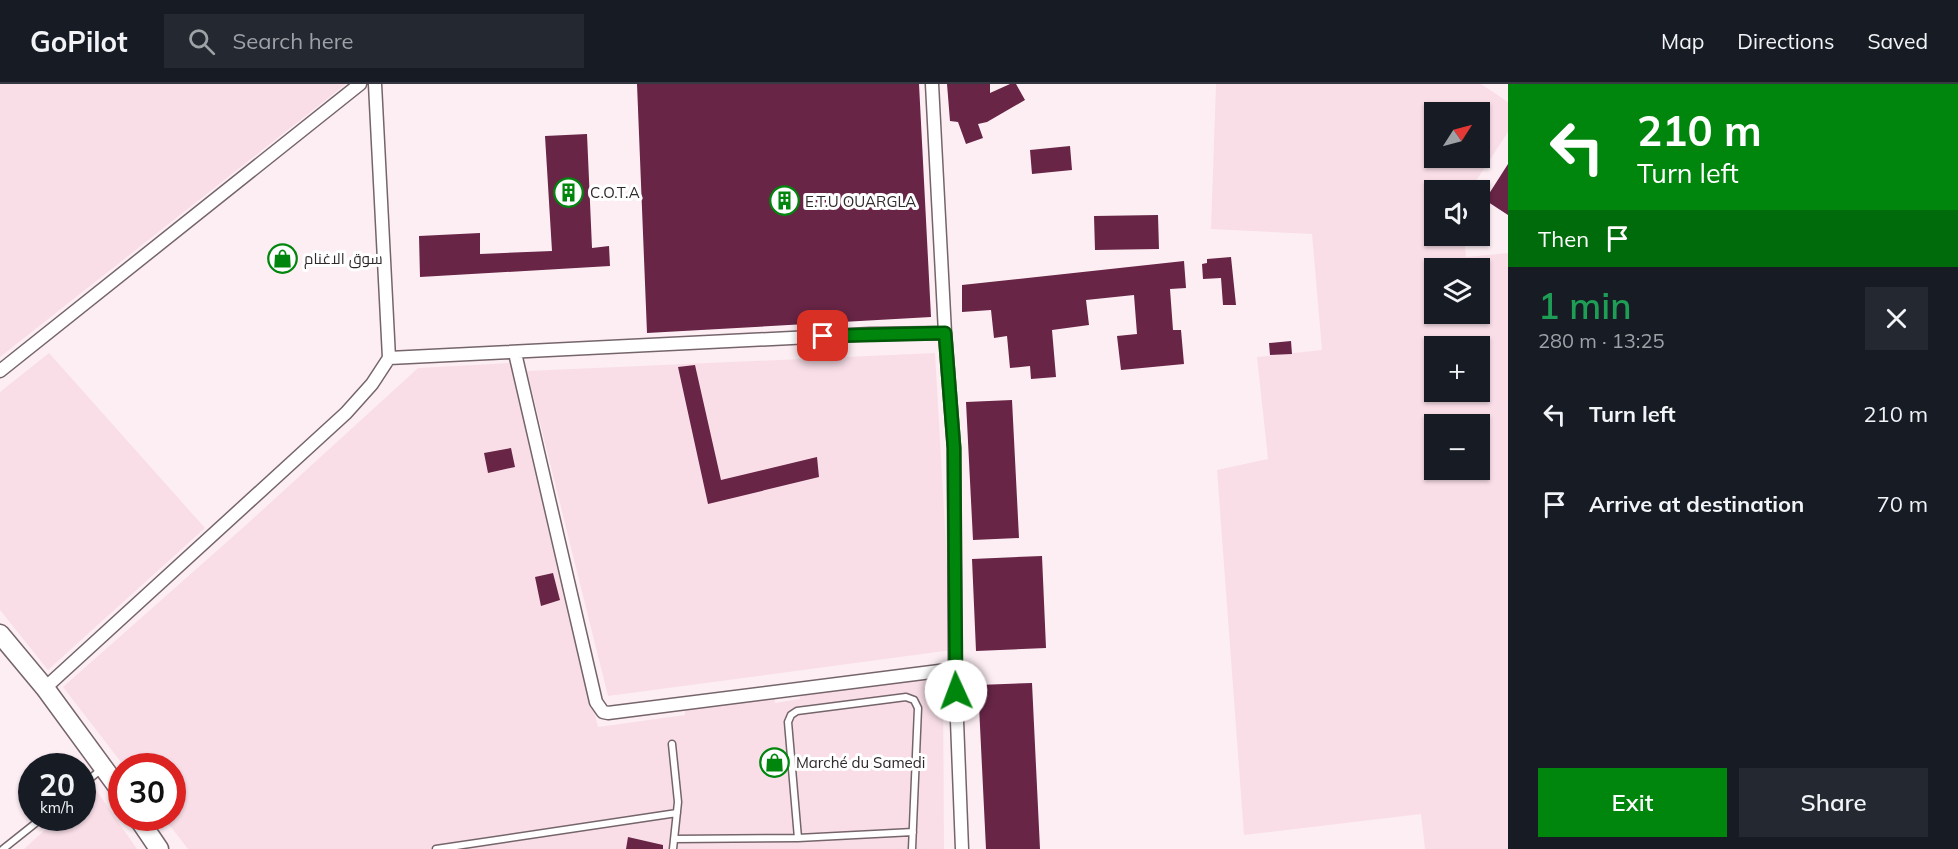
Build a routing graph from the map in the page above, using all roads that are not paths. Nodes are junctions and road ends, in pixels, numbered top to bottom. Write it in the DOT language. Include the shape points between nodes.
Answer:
graph roads {
  1 [pos="360,84"];
  2 [pos="375,84"];
  3 [pos="932,84"];
  4 [pos="945,333"];
  5 [pos="514,353"];
  6 [pos="389,358"];
  7 [pos="0,371"];
  8 [pos="0,634"];
  9 [pos="955,669"];
  10 [pos="45,688"];
  11 [pos="672,744"];
  12 [pos="103,768"];
  13 [pos="96,774"];
  14 [pos="108,775"];
  15 [pos="677,813"];
  16 [pos="26,831"];
  17 [pos="147,831"];
  18 [pos="913,832"];
  19 [pos="798,838"];
  20 [pos="674,839"];
  21 [pos="3,849"];
  22 [pos="159,849"];
  23 [pos="436,849"];
  24 [pos="674,849"];
  25 [pos="912,849"];
  26 [pos="962,849"];
  1 -- 7 [label="street"];
  2 -- 6 [label="street"];
  3 -- 4 [label="street"];
  4 -- 5 [label="street"];
  4 -- 9 [label="street" via="954,448"];
  5 -- 6 [label="street"];
  5 -- 9 [label="street" via="596,702 603,712"];
  6 -- 10 [label="street" via="346,413"];
  8 -- 10 [label="street"];
  9 -- 26 [label="street"];
  10 -- 12 [label="street"];
  11 -- 15 [label="lane"];
  12 -- 13 [label="lane"];
  12 -- 14 [label="street"];
  15 -- 20 [label="lane"];
  15 -- 23 [label="lane"];
  16 -- 21 [label="lane"];
  17 -- 22 [label="street"];
  18 -- 19 [label="lane"];
  18 -- 19 [label="lane" via="918,708 914,700 906,697 797,711 791,715 788,722"];
  18 -- 25 [label="lane"];
  19 -- 20 [label="lane"];
  20 -- 24 [label="lane"];
}
